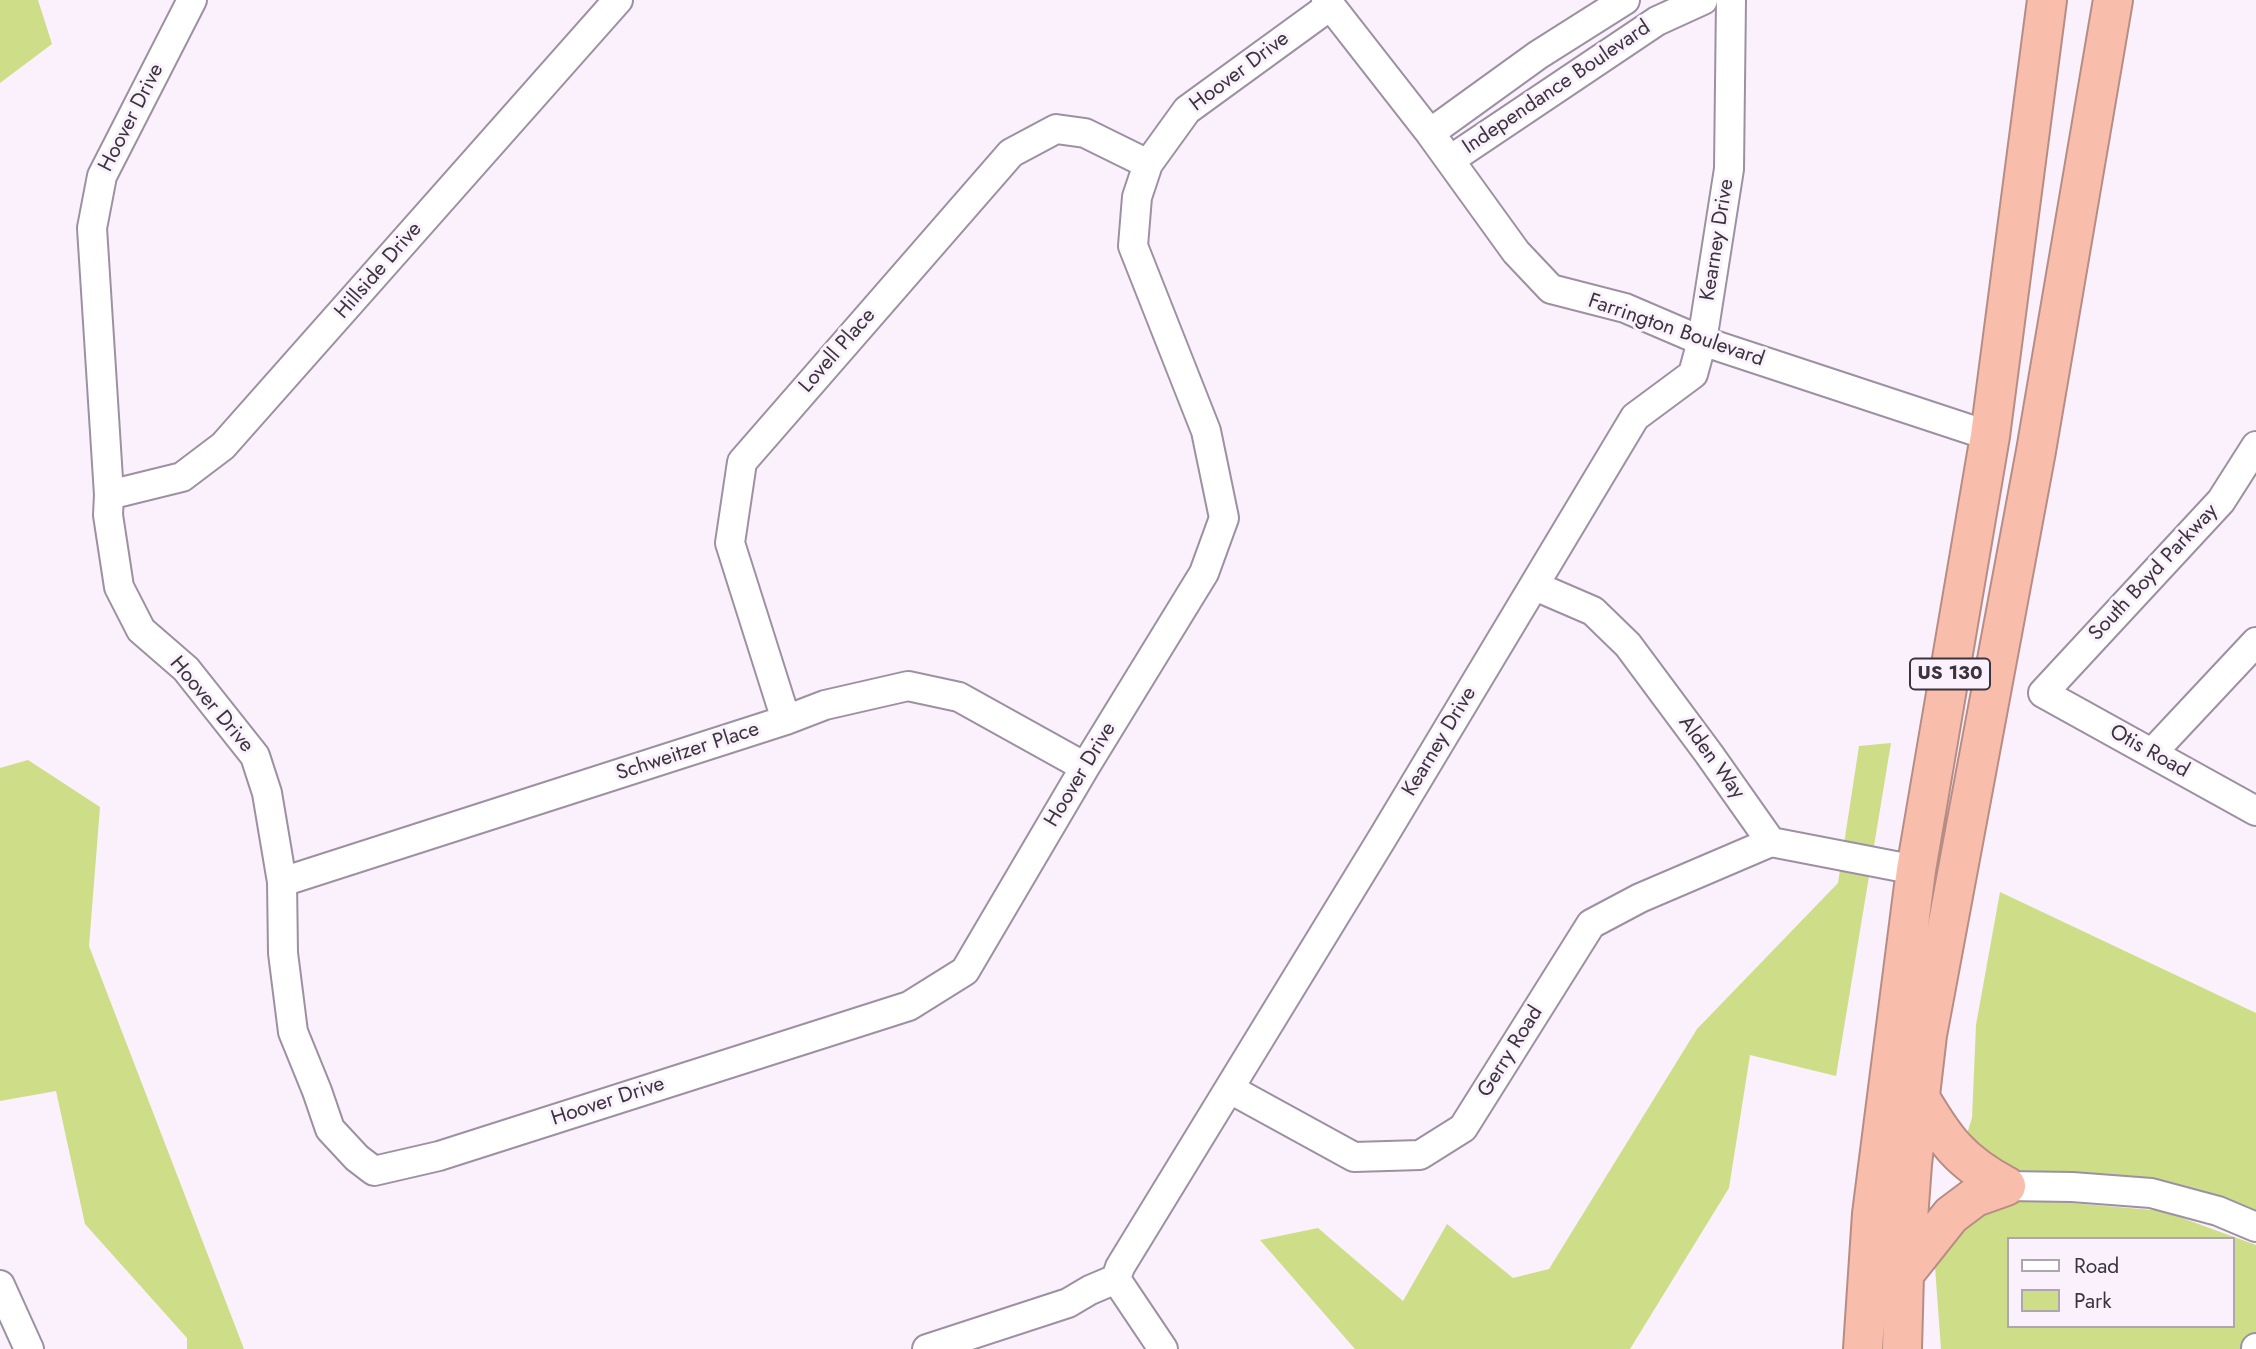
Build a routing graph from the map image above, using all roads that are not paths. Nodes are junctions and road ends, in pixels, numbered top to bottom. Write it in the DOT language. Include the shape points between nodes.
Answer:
graph roads {
  1 [pos="192,0"];
  2 [pos="618,0"];
  3 [pos="1625,0"];
  4 [pos="1703,0"];
  5 [pos="1731,0"];
  6 [pos="2047,0"];
  7 [pos="2113,0"];
  8 [pos="1328,3"];
  9 [pos="1430,134"];
  10 [pos="1450,160"];
  11 [pos="1148,164"];
  12 [pos="1702,341"];
  13 [pos="1990,436"];
  14 [pos="2256,446"];
  15 [pos="109,495"];
  16 [pos="1535,586"];
  17 [pos="2256,642"];
  18 [pos="2043,693"];
  19 [pos="786,720"];
  20 [pos="2152,753"];
  21 [pos="1085,767"];
  22 [pos="2256,811"];
  23 [pos="1771,842"];
  24 [pos="1916,870"];
  25 [pos="282,882"];
  26 [pos="1230,1089"];
  27 [pos="1919,1096"];
  28 [pos="2006,1186"];
  29 [pos="2256,1227"];
  30 [pos="1116,1279"];
  31 [pos="0,1285"];
  32 [pos="1904,1289"];
  33 [pos="6,1314"];
  34 [pos="29,1349"];
  35 [pos="927,1349"];
  36 [pos="1163,1349"];
  37 [pos="1863,1349"];
  38 [pos="1902,1349"];
  39 [pos="1909,1349"];
  1 -- 15 [label="street, Hoover Drive" via="102,176 92,228"];
  2 -- 15 [label="street, Hillside Drive" via="223,446 182,478"];
  3 -- 9 [label="street" via="1538,55"];
  4 -- 10 [label="street, Independance Boulevard" via="1657,21"];
  5 -- 12 [label="street, Kearney Drive" via="1729,169"];
  6 -- 13 [label="highway, US 130"];
  7 -- 27 [label="highway, US 130"];
  8 -- 9 [label="street, Farrington Boulevard"];
  8 -- 11 [label="street, Hoover Drive" via="1187,110"];
  9 -- 10 [label="street, Farrington Boulevard"];
  10 -- 12 [label="street, Farrington Boulevard" via="1516,252 1551,289 1625,308"];
  11 -- 19 [label="street, Lovell Place" via="1085,133 1056,128 1011,153 742,461 730,542"];
  11 -- 21 [label="street, Hoover Drive" via="1137,197 1133,246 1206,431 1224,518 1204,573"];
  12 -- 13 [label="street, Farrington Boulevard"];
  12 -- 16 [label="street, Kearney Drive" via="1693,374 1635,417"];
  13 -- 24 [label="highway, US 130"];
  14 -- 18 [label="street, South Boyd Parkway" via="2221,500"];
  15 -- 25 [label="street, Hoover Drive" via="118,586 141,630 186,669 255,756 267,793"];
  16 -- 23 [label="street, Alden Way" via="1593,611 1628,645"];
  16 -- 26 [label="street, Kearney Drive"];
  17 -- 20 [label="street"];
  18 -- 20 [label="street, Otis Road"];
  19 -- 21 [label="street, Schweitzer Place" via="825,705 908,686 959,697"];
  19 -- 25 [label="street, Schweitzer Place"];
  20 -- 22 [label="street, Otis Road"];
  21 -- 25 [label="street, Hoover Drive" via="965,971 909,1006 439,1156 374,1171 330,1129 293,1032"];
  23 -- 24 [label="street"];
  23 -- 26 [label="street, Gerry Road" via="1591,924 1463,1128 1420,1155 1354,1157"];
  24 -- 37 [label="highway, US 130" via="1871,1214"];
  26 -- 30 [label="street, Kearney Drive"];
  27 -- 28 [label="highway" via="1954,1149 1975,1169"];
  27 -- 32 [label="highway, US 130"];
  28 -- 29 [label="street" via="2151,1193 2218,1210"];
  28 -- 32 [label="highway" via="1975,1197 1951,1215"];
  30 -- 35 [label="street" via="1068,1303"];
  30 -- 36 [label="street"];
  31 -- 33 [label="street"];
  32 -- 38 [label="highway"];
  32 -- 39 [label="highway, US 130"];
  33 -- 34 [label="street"];
}
